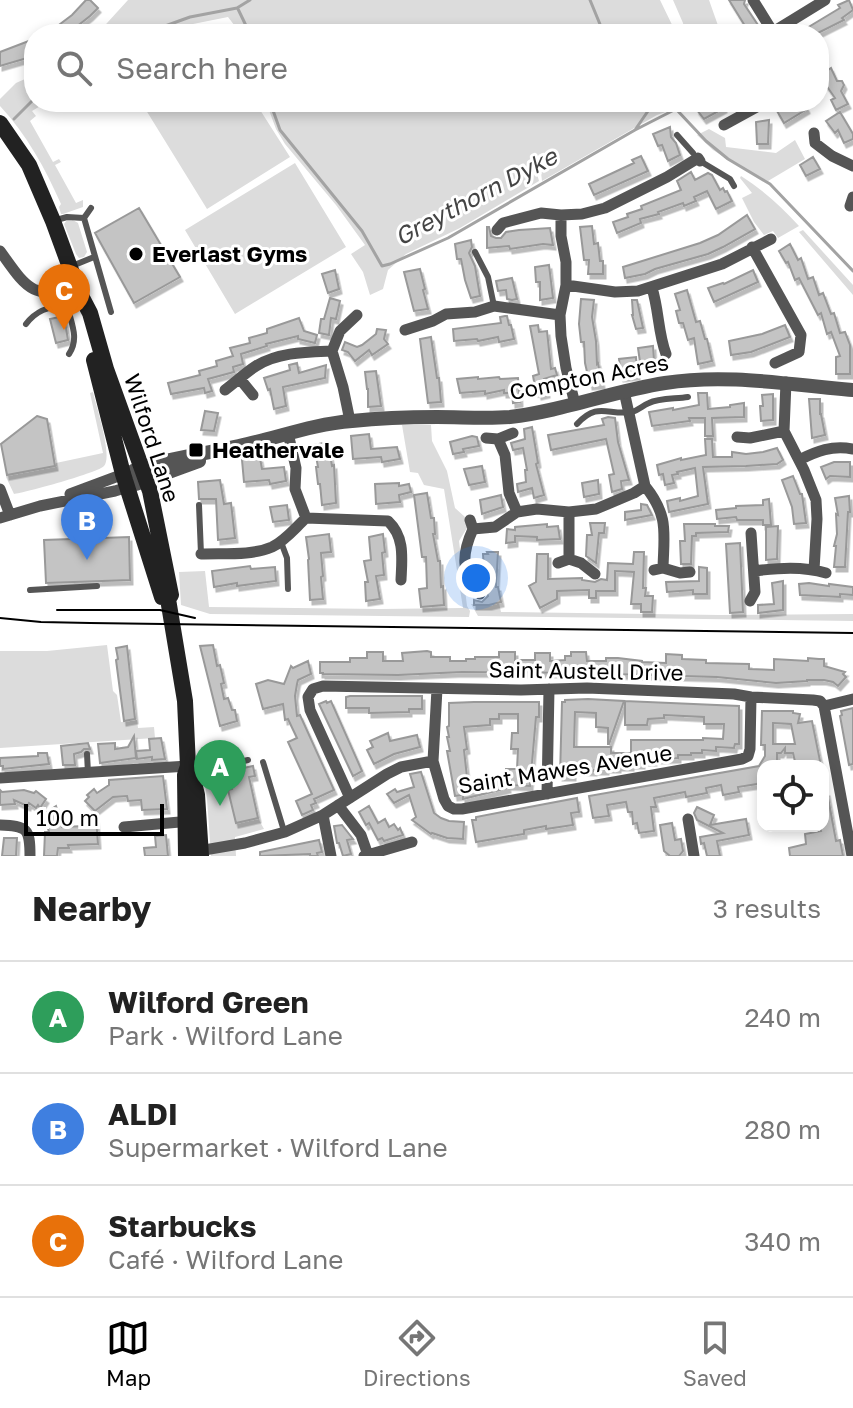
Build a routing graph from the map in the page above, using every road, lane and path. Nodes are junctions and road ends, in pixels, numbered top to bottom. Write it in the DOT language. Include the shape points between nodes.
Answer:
graph roads {
  1 [pos="753,0"];
  2 [pos="825,0"];
  3 [pos="768,24"];
  4 [pos="787,24"];
  5 [pos="748,112"];
  6 [pos="0,123"];
  7 [pos="724,125"];
  8 [pos="677,135"];
  9 [pos="811,141"];
  10 [pos="699,155"];
  11 [pos="853,166"];
  12 [pos="734,186"];
  13 [pos="91,208"];
  14 [pos="561,215"];
  15 [pos="84,218"];
  16 [pos="53,221"];
  17 [pos="497,230"];
  18 [pos="771,239"];
  19 [pos="752,247"];
  20 [pos="0,251"];
  21 [pos="475,252"];
  22 [pos="94,257"];
  23 [pos="71,267"];
  24 [pos="566,285"];
  25 [pos="78,288"];
  26 [pos="652,288"];
  27 [pos="494,306"];
  28 [pos="111,312"];
  29 [pos="357,315"];
  30 [pos="560,315"];
  31 [pos="26,324"];
  32 [pos="403,331"];
  33 [pos="332,351"];
  34 [pos="69,354"];
  35 [pos="666,354"];
  36 [pos="775,363"];
  37 [pos="240,379"];
  38 [pos="786,382"];
  39 [pos="225,390"];
  40 [pos="853,390"];
  41 [pos="624,391"];
  42 [pos="253,395"];
  43 [pos="688,397"];
  44 [pos="575,404"];
  45 [pos="628,413"];
  46 [pos="350,421"];
  47 [pos="577,424"];
  48 [pos="784,431"];
  49 [pos="288,433"];
  50 [pos="513,433"];
  51 [pos="737,437"];
  52 [pos="849,444"];
  53 [pos="799,460"];
  54 [pos="134,477"];
  55 [pos="645,486"];
  56 [pos="0,489"];
  57 [pos="199,505"];
  58 [pos="517,512"];
  59 [pos="569,512"];
  60 [pos="5,516"];
  61 [pos="306,518"];
  62 [pos="751,533"];
  63 [pos="281,542"];
  64 [pos="201,554"];
  65 [pos="754,571"];
  66 [pos="690,572"];
  67 [pos="595,574"];
  68 [pos="401,580"];
  69 [pos="97,586"];
  70 [pos="288,589"];
  71 [pos="30,590"];
  72 [pos="480,594"];
  73 [pos="168,599"];
  74 [pos="750,601"];
  75 [pos="437,689"];
  76 [pos="549,689"];
  77 [pos="751,697"];
  78 [pos="853,699"];
  79 [pos="824,706"];
  80 [pos="87,754"];
  81 [pos="248,760"];
  82 [pos="433,761"];
  83 [pos="263,762"];
  84 [pos="190,770"];
  85 [pos="88,773"];
  86 [pos="0,778"];
  87 [pos="547,794"];
  88 [pos="350,798"];
  89 [pos="338,805"];
  90 [pos="323,815"];
  91 [pos="688,819"];
  92 [pos="192,821"];
  93 [pos="0,825"];
  94 [pos="124,827"];
  95 [pos="285,832"];
  96 [pos="412,842"];
  97 [pos="193,854"];
  98 [pos="30,856"];
  99 [pos="331,856"];
  100 [pos="366,856"];
  101 [pos="694,856"];
  102 [pos="852,856"];
  1 -- 3 [label="street"];
  2 -- 4 [label="street"];
  5 -- 7 [label="street"];
  6 -- 16 [label="main road, Wilford Lane" via="29,165"];
  8 -- 10 [label="lane"];
  9 -- 11 [label="street"];
  10 -- 12 [label="lane"];
  10 -- 14 [label="street" via="605,208"];
  13 -- 15 [label="lane"];
  14 -- 17 [label="street" via="541,213 503,223"];
  14 -- 24 [label="street"];
  15 -- 16 [label="lane"];
  15 -- 22 [label="lane"];
  16 -- 23 [label="main road, Wilford Lane"];
  18 -- 19 [label="street"];
  19 -- 26 [label="street" via="722,264"];
  19 -- 36 [label="street" via="801,335 799,352"];
  20 -- 25 [label="street" via="19,278 42,292"];
  21 -- 27 [label="lane"];
  22 -- 23 [label="lane"];
  22 -- 28 [label="lane"];
  23 -- 25 [label="main road, Wilford Lane"];
  24 -- 26 [label="street" via="615,292"];
  24 -- 30 [label="street"];
  25 -- 54 [label="main road, Wilford Lane" via="82,316"];
  25 -- 54 [label="main road, Wilford Lane" via="90,313"];
  26 -- 35 [label="street"];
  27 -- 30 [label="street"];
  27 -- 32 [label="street" via="446,314"];
  29 -- 33 [label="street" via="340,331"];
  30 -- 44 [label="street"];
  31 -- 34 [label="lane" via="42,309 65,306 75,338"];
  33 -- 37 [label="street" via="267,360"];
  33 -- 46 [label="street"];
  37 -- 39 [label="street"];
  37 -- 42 [label="street"];
  38 -- 40 [label="street, Compton Acres"];
  38 -- 41 [label="street, Compton Acres" via="704,379"];
  38 -- 48 [label="street"];
  41 -- 44 [label="street, Compton Acres"];
  41 -- 45 [label="street"];
  43 -- 45 [label="lane" via="650,402"];
  44 -- 46 [label="street, Compton Acres" via="529,415"];
  45 -- 47 [label="lane" via="586,414"];
  45 -- 55 [label="street"];
  46 -- 49 [label="street, Compton Acres"];
  48 -- 51 [label="street"];
  48 -- 53 [label="street"];
  49 -- 54 [label="street, Compton Acres" via="153,463"];
  49 -- 61 [label="street" via="295,489"];
  50 -- 58 [label="street" via="492,438 505,455"];
  52 -- 53 [label="street"];
  53 -- 65 [label="street" via="816,500 820,572"];
  54 -- 60 [label="street" via="115,491"];
  54 -- 73 [label="main road, Wilford Lane"];
  54 -- 73 [label="main road, Wilford Lane" via="156,578 162,597"];
  55 -- 59 [label="street" via="596,509"];
  55 -- 66 [label="street" via="664,517 659,569"];
  56 -- 60 [label="street"];
  57 -- 64 [label="lane"];
  58 -- 59 [label="street"];
  58 -- 72 [label="street" via="495,527 472,525 464,555 471,585"];
  59 -- 67 [label="street" via="564,561 581,563"];
  61 -- 63 [label="street"];
  61 -- 68 [label="street" via="388,521 397,530"];
  62 -- 65 [label="street"];
  63 -- 64 [label="street" via="258,551"];
  63 -- 70 [label="lane"];
  65 -- 74 [label="street"];
  69 -- 71 [label="lane"];
  73 -- 84 [label="main road, Wilford Lane"];
  75 -- 76 [label="street, Saint Austell Drive"];
  75 -- 82 [label="street, Saint Mawes Avenue"];
  75 -- 88 [label="street, Saint Austell Drive" via="313,689 310,710"];
  76 -- 77 [label="street, Saint Austell Drive"];
  76 -- 87 [label="street"];
  77 -- 79 [label="street, Saint Austell Drive" via="813,700"];
  77 -- 87 [label="street, Saint Mawes Avenue" via="748,756"];
  78 -- 79 [label="street"];
  79 -- 102 [label="street"];
  80 -- 85 [label="lane"];
  81 -- 84 [label="lane"];
  82 -- 87 [label="street, Saint Mawes Avenue" via="444,799 454,809"];
  82 -- 88 [label="street" via="401,767"];
  83 -- 95 [label="lane"];
  84 -- 85 [label="street"];
  84 -- 92 [label="main road, Wilford Lane" via="185,775"];
  85 -- 86 [label="street"];
  88 -- 89 [label="street"];
  89 -- 90 [label="street"];
  89 -- 100 [label="street" via="361,835"];
  90 -- 95 [label="street"];
  90 -- 99 [label="street"];
  91 -- 101 [label="street"];
  92 -- 94 [label="street"];
  92 -- 97 [label="main road, Wilford Lane"];
  93 -- 98 [label="street" via="27,831"];
  95 -- 97 [label="street" via="245,846"];
  96 -- 100 [label="street"];
}
